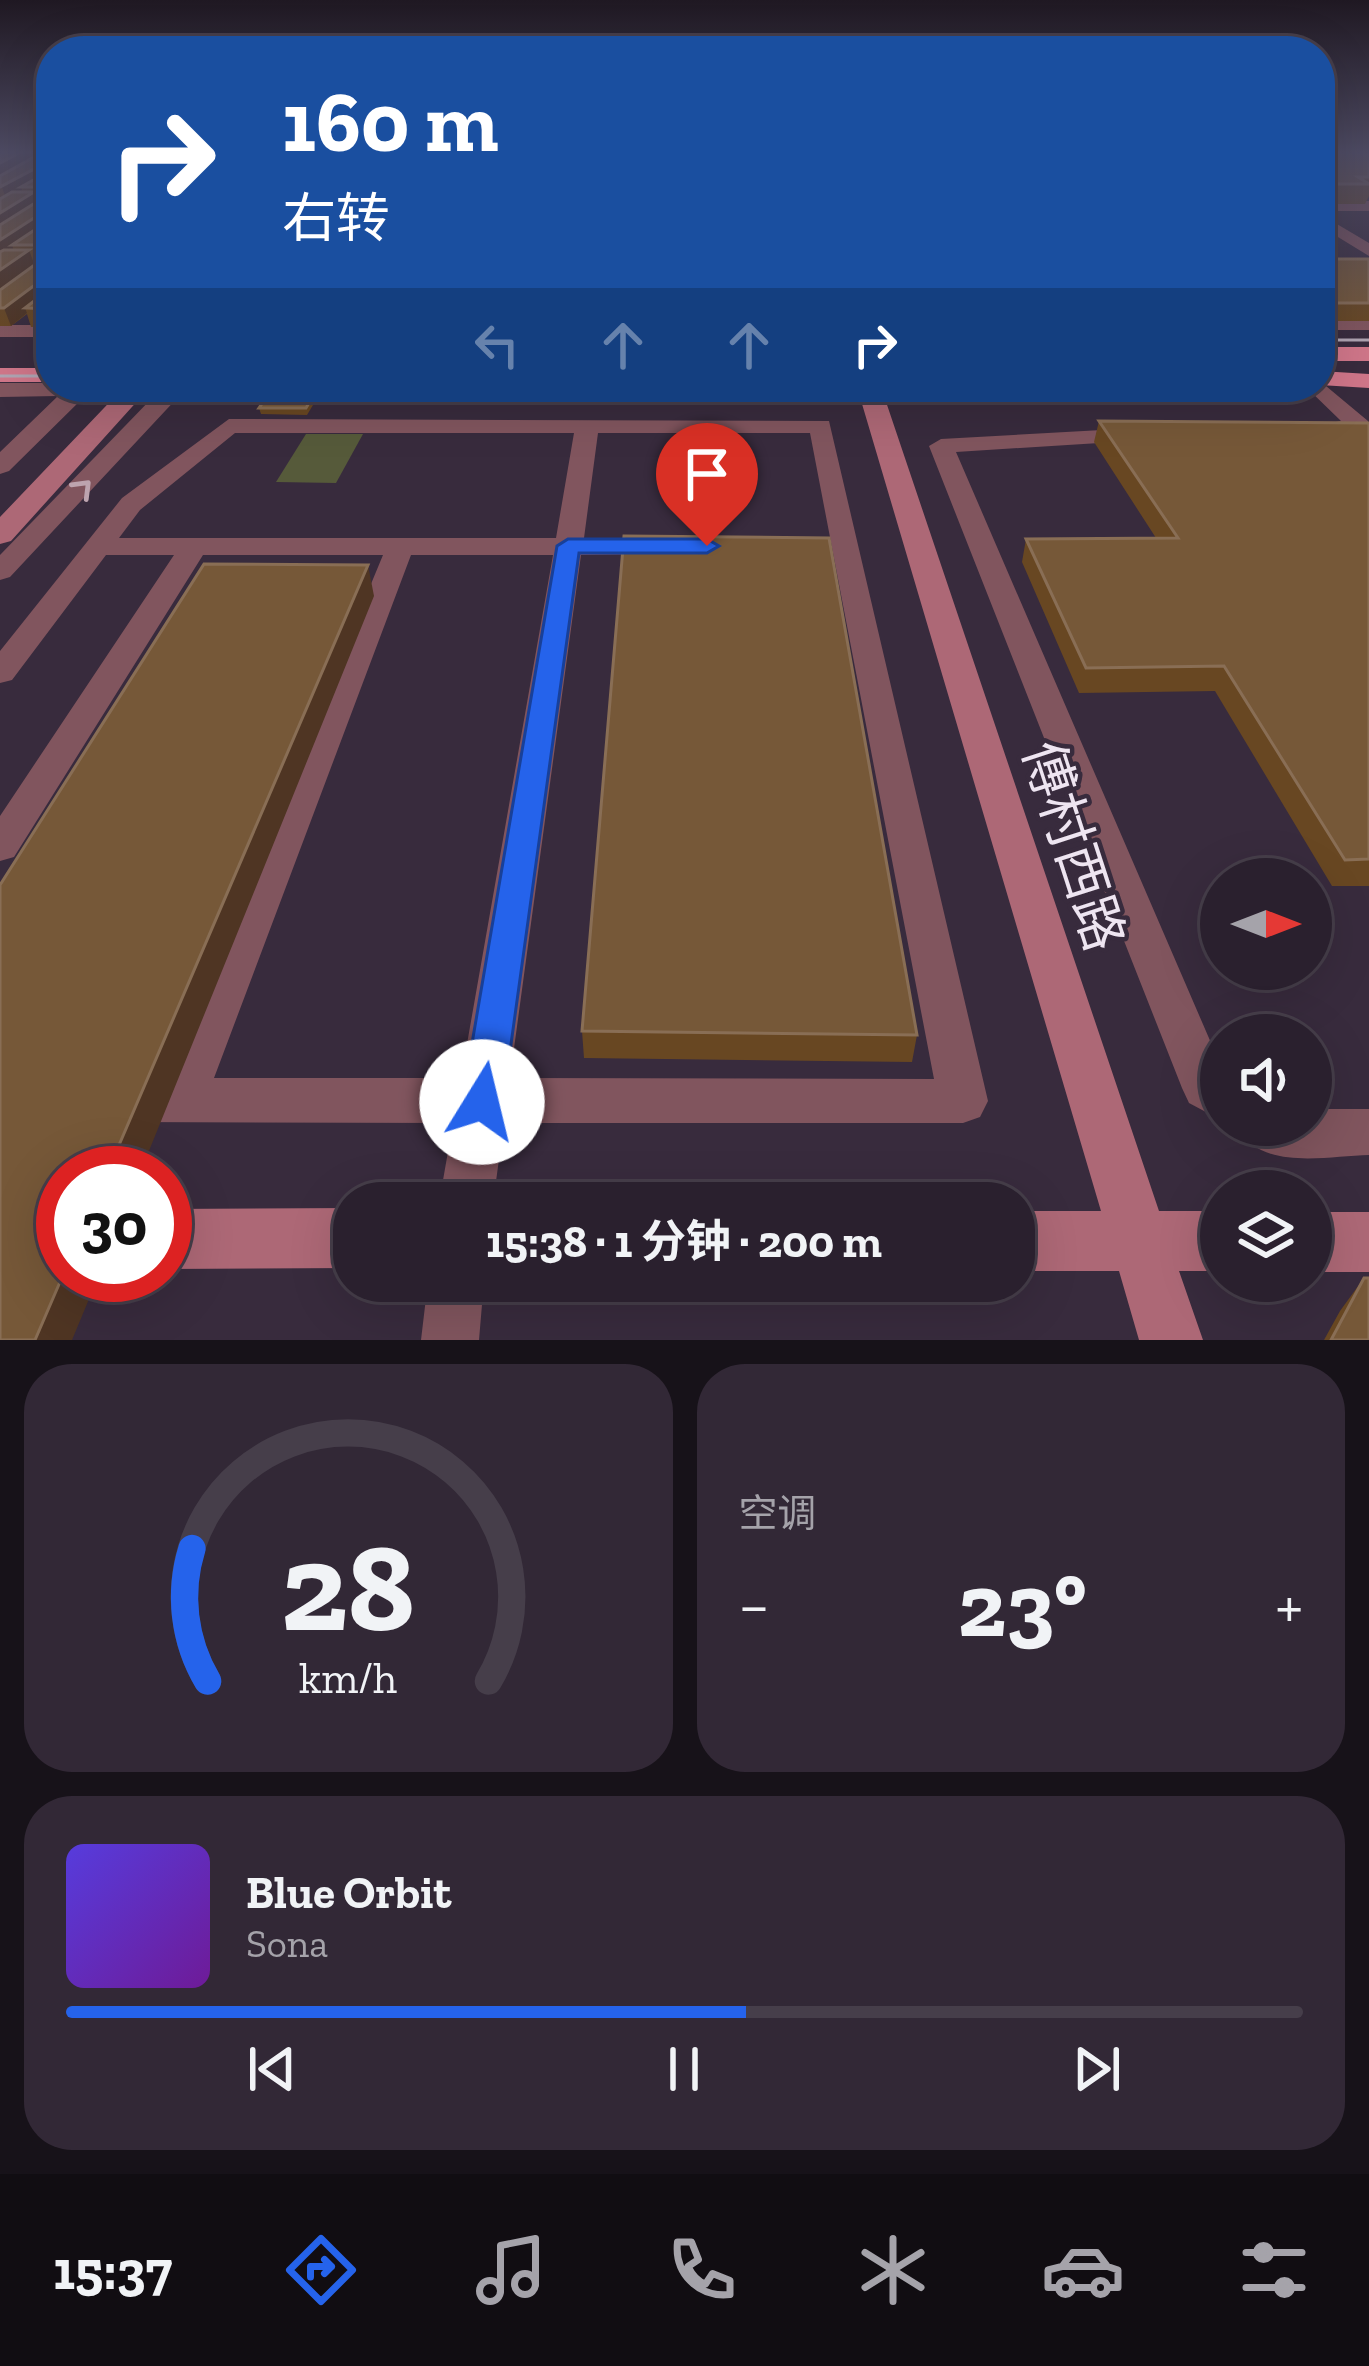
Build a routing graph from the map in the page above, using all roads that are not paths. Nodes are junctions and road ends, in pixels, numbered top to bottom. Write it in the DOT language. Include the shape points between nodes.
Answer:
graph roads {
  1 [pos="1335,229"];
  2 [pos="35,242"];
  3 [pos="1369,251"];
  4 [pos="1,264"];
  5 [pos="36,264"];
  6 [pos="36,275"];
  7 [pos="17,288"];
  8 [pos="36,312"];
  9 [pos="1335,324"];
  10 [pos="1369,324"];
  11 [pos="7,331"];
  12 [pos="0,353"];
  13 [pos="36,353"];
  14 [pos="1335,354"];
  15 [pos="1369,354"];
  16 [pos="0,370"];
  17 [pos="36,371"];
  18 [pos="1335,372"];
  19 [pos="1369,373"];
  20 [pos="36,389"];
  21 [pos="0,390"];
  22 [pos="66,402"];
  23 [pos="111,402"];
  24 [pos="114,402"];
  25 [pos="162,402"];
  26 [pos="874,402"];
  27 [pos="1333,402"];
  28 [pos="587,427"];
  29 [pos="1366,429"];
  30 [pos="1177,435"];
  31 [pos="1285,435"];
  32 [pos="0,466"];
  33 [pos="0,508"];
  34 [pos="0,535"];
  35 [pos="568,546"];
  36 [pos="684,546"];
  37 [pos="97,547"];
  38 [pos="194,547"];
  39 [pos="400,547"];
  40 [pos="0,571"];
  41 [pos="0,673"];
  42 [pos="0,847"];
  43 [pos="1200,1073"];
  44 [pos="90,1100"];
  45 [pos="181,1100"];
  46 [pos="482,1102"];
  47 [pos="1332,1132"];
  48 [pos="1369,1132"];
  49 [pos="469,1182"];
  50 [pos="333,1238"];
  51 [pos="192,1239"];
  52 [pos="1035,1241"];
  53 [pos="1139,1241"];
  54 [pos="1200,1241"];
  55 [pos="1332,1241"];
  56 [pos="1369,1242"];
  57 [pos="454,1302"];
  58 [pos="450,1340"];
  59 [pos="1171,1340"];
  1 -- 3 [label="street"];
  2 -- 4 [label="street"];
  4 -- 5 [label="street"];
  6 -- 7 [label="street"];
  8 -- 11 [label="street"];
  9 -- 10 [label="street"];
  12 -- 13 [label="street"];
  14 -- 15 [label="main road"];
  16 -- 17 [label="main road"];
  18 -- 19 [label="main road"];
  20 -- 21 [label="street"];
  22 -- 32 [label="street"];
  23 -- 33 [label="street"];
  24 -- 34 [label="street"];
  40 -- 25 [label="street, one-way"];
  26 -- 53 [label="street, 傅村西路"];
  27 -- 29 [label="street"];
  28 -- 35 [label="street"];
  28 -- 37 [label="street" via="229,426 131,504"];
  28 -- 46 [label="street" via="820,426 834,546 963,1101"];
  29 -- 31 [label="street"];
  30 -- 43 [label="street" via="941,446"];
  35 -- 36 [label="street"];
  35 -- 39 [label="street"];
  35 -- 46 [label="street"];
  37 -- 38 [label="street"];
  37 -- 41 [label="street"];
  38 -- 39 [label="street"];
  38 -- 42 [label="street"];
  39 -- 45 [label="street"];
  44 -- 45 [label="street"];
  45 -- 46 [label="street"];
  46 -- 49 [label="street"];
  47 -- 48 [label="street"];
  50 -- 51 [label="street"];
  52 -- 53 [label="street"];
  53 -- 54 [label="street"];
  53 -- 59 [label="street, 傅村西路"];
  55 -- 56 [label="street"];
  57 -- 58 [label="street"];
}
